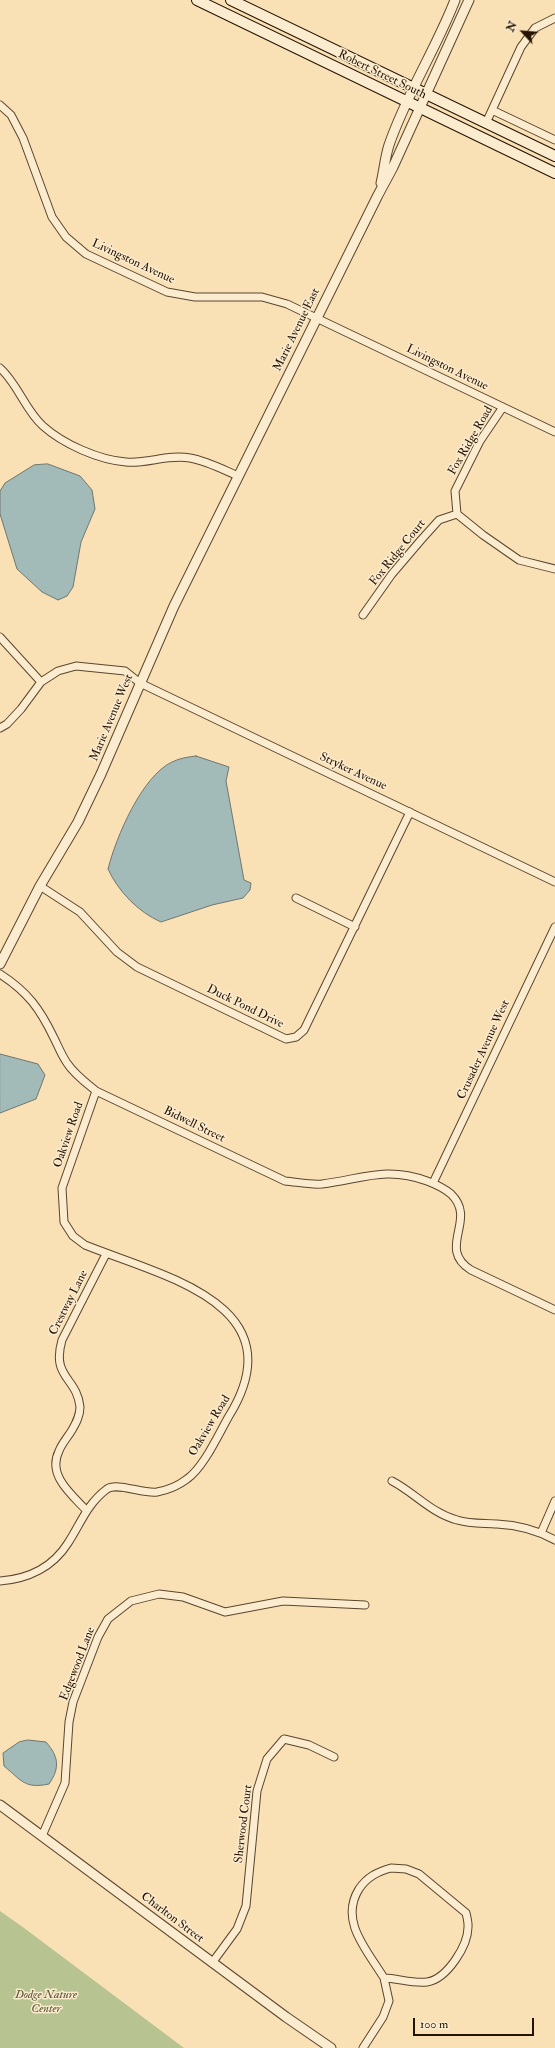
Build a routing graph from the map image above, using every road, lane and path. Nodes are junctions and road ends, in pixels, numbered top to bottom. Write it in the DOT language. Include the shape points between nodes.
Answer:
graph roads {
  1 [pos="198,0"];
  2 [pos="231,0"];
  3 [pos="455,0"];
  4 [pos="469,0"];
  5 [pos="555,18"];
  6 [pos="414,88"];
  7 [pos="426,94"];
  8 [pos="408,102"];
  9 [pos="0,105"];
  10 [pos="420,108"];
  11 [pos="492,110"];
  12 [pos="486,123"];
  13 [pos="555,140"];
  14 [pos="555,156"];
  15 [pos="555,173"];
  16 [pos="378,195"];
  17 [pos="316,318"];
  18 [pos="0,368"];
  19 [pos="502,407"];
  20 [pos="555,432"];
  21 [pos="238,476"];
  22 [pos="457,514"];
  23 [pos="555,568"];
  24 [pos="363,615"];
  25 [pos="0,637"];
  26 [pos="41,682"];
  27 [pos="140,683"];
  28 [pos="0,728"];
  29 [pos="410,812"];
  30 [pos="555,882"];
  31 [pos="40,886"];
  32 [pos="296,898"];
  33 [pos="355,927"];
  34 [pos="555,927"];
  35 [pos="0,964"];
  36 [pos="0,974"];
  37 [pos="96,1091"];
  38 [pos="433,1184"];
  39 [pos="106,1254"];
  40 [pos="555,1310"];
  41 [pos="392,1481"];
  42 [pos="555,1501"];
  43 [pos="86,1510"];
  44 [pos="541,1533"];
  45 [pos="555,1540"];
  46 [pos="0,1581"];
  47 [pos="365,1605"];
  48 [pos="334,1756"];
  49 [pos="0,1805"];
  50 [pos="42,1836"];
  51 [pos="212,1962"];
  52 [pos="384,1978"];
  53 [pos="331,2048"];
  54 [pos="363,2048"];
  1 -- 8 [label="main road, Robert Street South"];
  2 -- 6 [label="main road, Robert Street South"];
  3 -- 6 [label="street, Marie Avenue East"];
  4 -- 7 [label="street, Marie Avenue East"];
  5 -- 11 [label="street" via="535,28 521,47"];
  6 -- 7 [label="main road, Robert Street South"];
  6 -- 8 [label="street, Marie Avenue East"];
  7 -- 10 [label="street, Marie Avenue East"];
  7 -- 12 [label="main road, Robert Street South"];
  8 -- 10 [label="main road, Robert Street South"];
  8 -- 16 [label="street, Marie Avenue East" via="389,145"];
  9 -- 17 [label="street, Livingston Avenue" via="11,116 23,138 52,217 66,237 86,254 167,292 195,297 262,297 287,304"];
  10 -- 15 [label="main road, Robert Street South"];
  10 -- 16 [label="street, Marie Avenue East"];
  11 -- 12 [label="street"];
  11 -- 13 [label="street"];
  12 -- 14 [label="main road, Robert Street South"];
  16 -- 17 [label="street, Marie Avenue East"];
  17 -- 19 [label="street, Livingston Avenue"];
  17 -- 21 [label="street, Marie Avenue East"];
  18 -- 21 [label="street" via="8,375 29,410 43,426 60,439 91,454 126,462 170,457 189,458 210,463"];
  19 -- 20 [label="street, Livingston Avenue"];
  19 -- 22 [label="street, Fox Ridge Road" via="480,442 455,491"];
  21 -- 27 [label="street, Marie Avenue West" via="174,606"];
  22 -- 23 [label="street" via="519,560"];
  22 -- 24 [label="street, Fox Ridge Court" via="440,520 426,535 392,574"];
  25 -- 26 [label="street"];
  26 -- 27 [label="street, Stryker Avenue" via="58,671 76,666 125,672"];
  26 -- 28 [label="street" via="21,709"];
  27 -- 29 [label="street, Stryker Avenue"];
  27 -- 31 [label="street, Marie Avenue West" via="102,774 78,822"];
  29 -- 30 [label="street, Stryker Avenue"];
  29 -- 33 [label="street, Duck Pond Drive"];
  31 -- 33 [label="street, Duck Pond Drive" via="80,912 117,952 137,968 286,1039 296,1037 304,1030"];
  31 -- 35 [label="street, Marie Avenue West"];
  32 -- 33 [label="street"];
  34 -- 38 [label="street, Crusader Avenue West"];
  36 -- 37 [label="street, Bidwell Street" via="31,999 43,1016 67,1063"];
  37 -- 38 [label="street, Bidwell Street" via="285,1181 320,1184 389,1173 410,1175"];
  37 -- 39 [label="street, Oakview Road" via="62,1188 64,1222 73,1236 85,1245"];
  38 -- 40 [label="street, Bidwell Street" via="452,1195 459,1207 462,1220 455,1243 462,1263 471,1270"];
  39 -- 43 [label="street, Crestway Lane" via="62,1340 58,1353 61,1370 77,1394 80,1409 77,1421 58,1452 56,1471 62,1486"];
  39 -- 43 [label="street, Oakview Road" via="191,1286 217,1303 233,1318 242,1334 248,1352 248,1370 239,1400 199,1466 188,1478 173,1488 156,1492 108,1488"];
  41 -- 44 [label="street" via="445,1516 467,1522 509,1525"];
  42 -- 44 [label="street"];
  43 -- 46 [label="street, Oakview Road" via="68,1543 56,1558 37,1572 14,1580"];
  44 -- 45 [label="street"];
  47 -- 50 [label="street, Edgewood Lane" via="283,1601 225,1612 183,1597 159,1594 131,1601 108,1620 98,1637 73,1702 69,1722 65,1783"];
  48 -- 51 [label="street, Sherwood Court" via="309,1745 284,1739 268,1759 257,1791 246,1906 236,1929"];
  49 -- 50 [label="street, Charlton Street"];
  50 -- 51 [label="street, Charlton Street"];
  51 -- 53 [label="street, Charlton Street"];
  52 -- 52 [label="street" via="427,1982 440,1977 451,1967 467,1936 466,1913 419,1874 406,1869 391,1868 376,1872 362,1884 354,1898 351,1912 355,1929"];
  52 -- 54 [label="street" via="389,2000 383,2018"];
}
